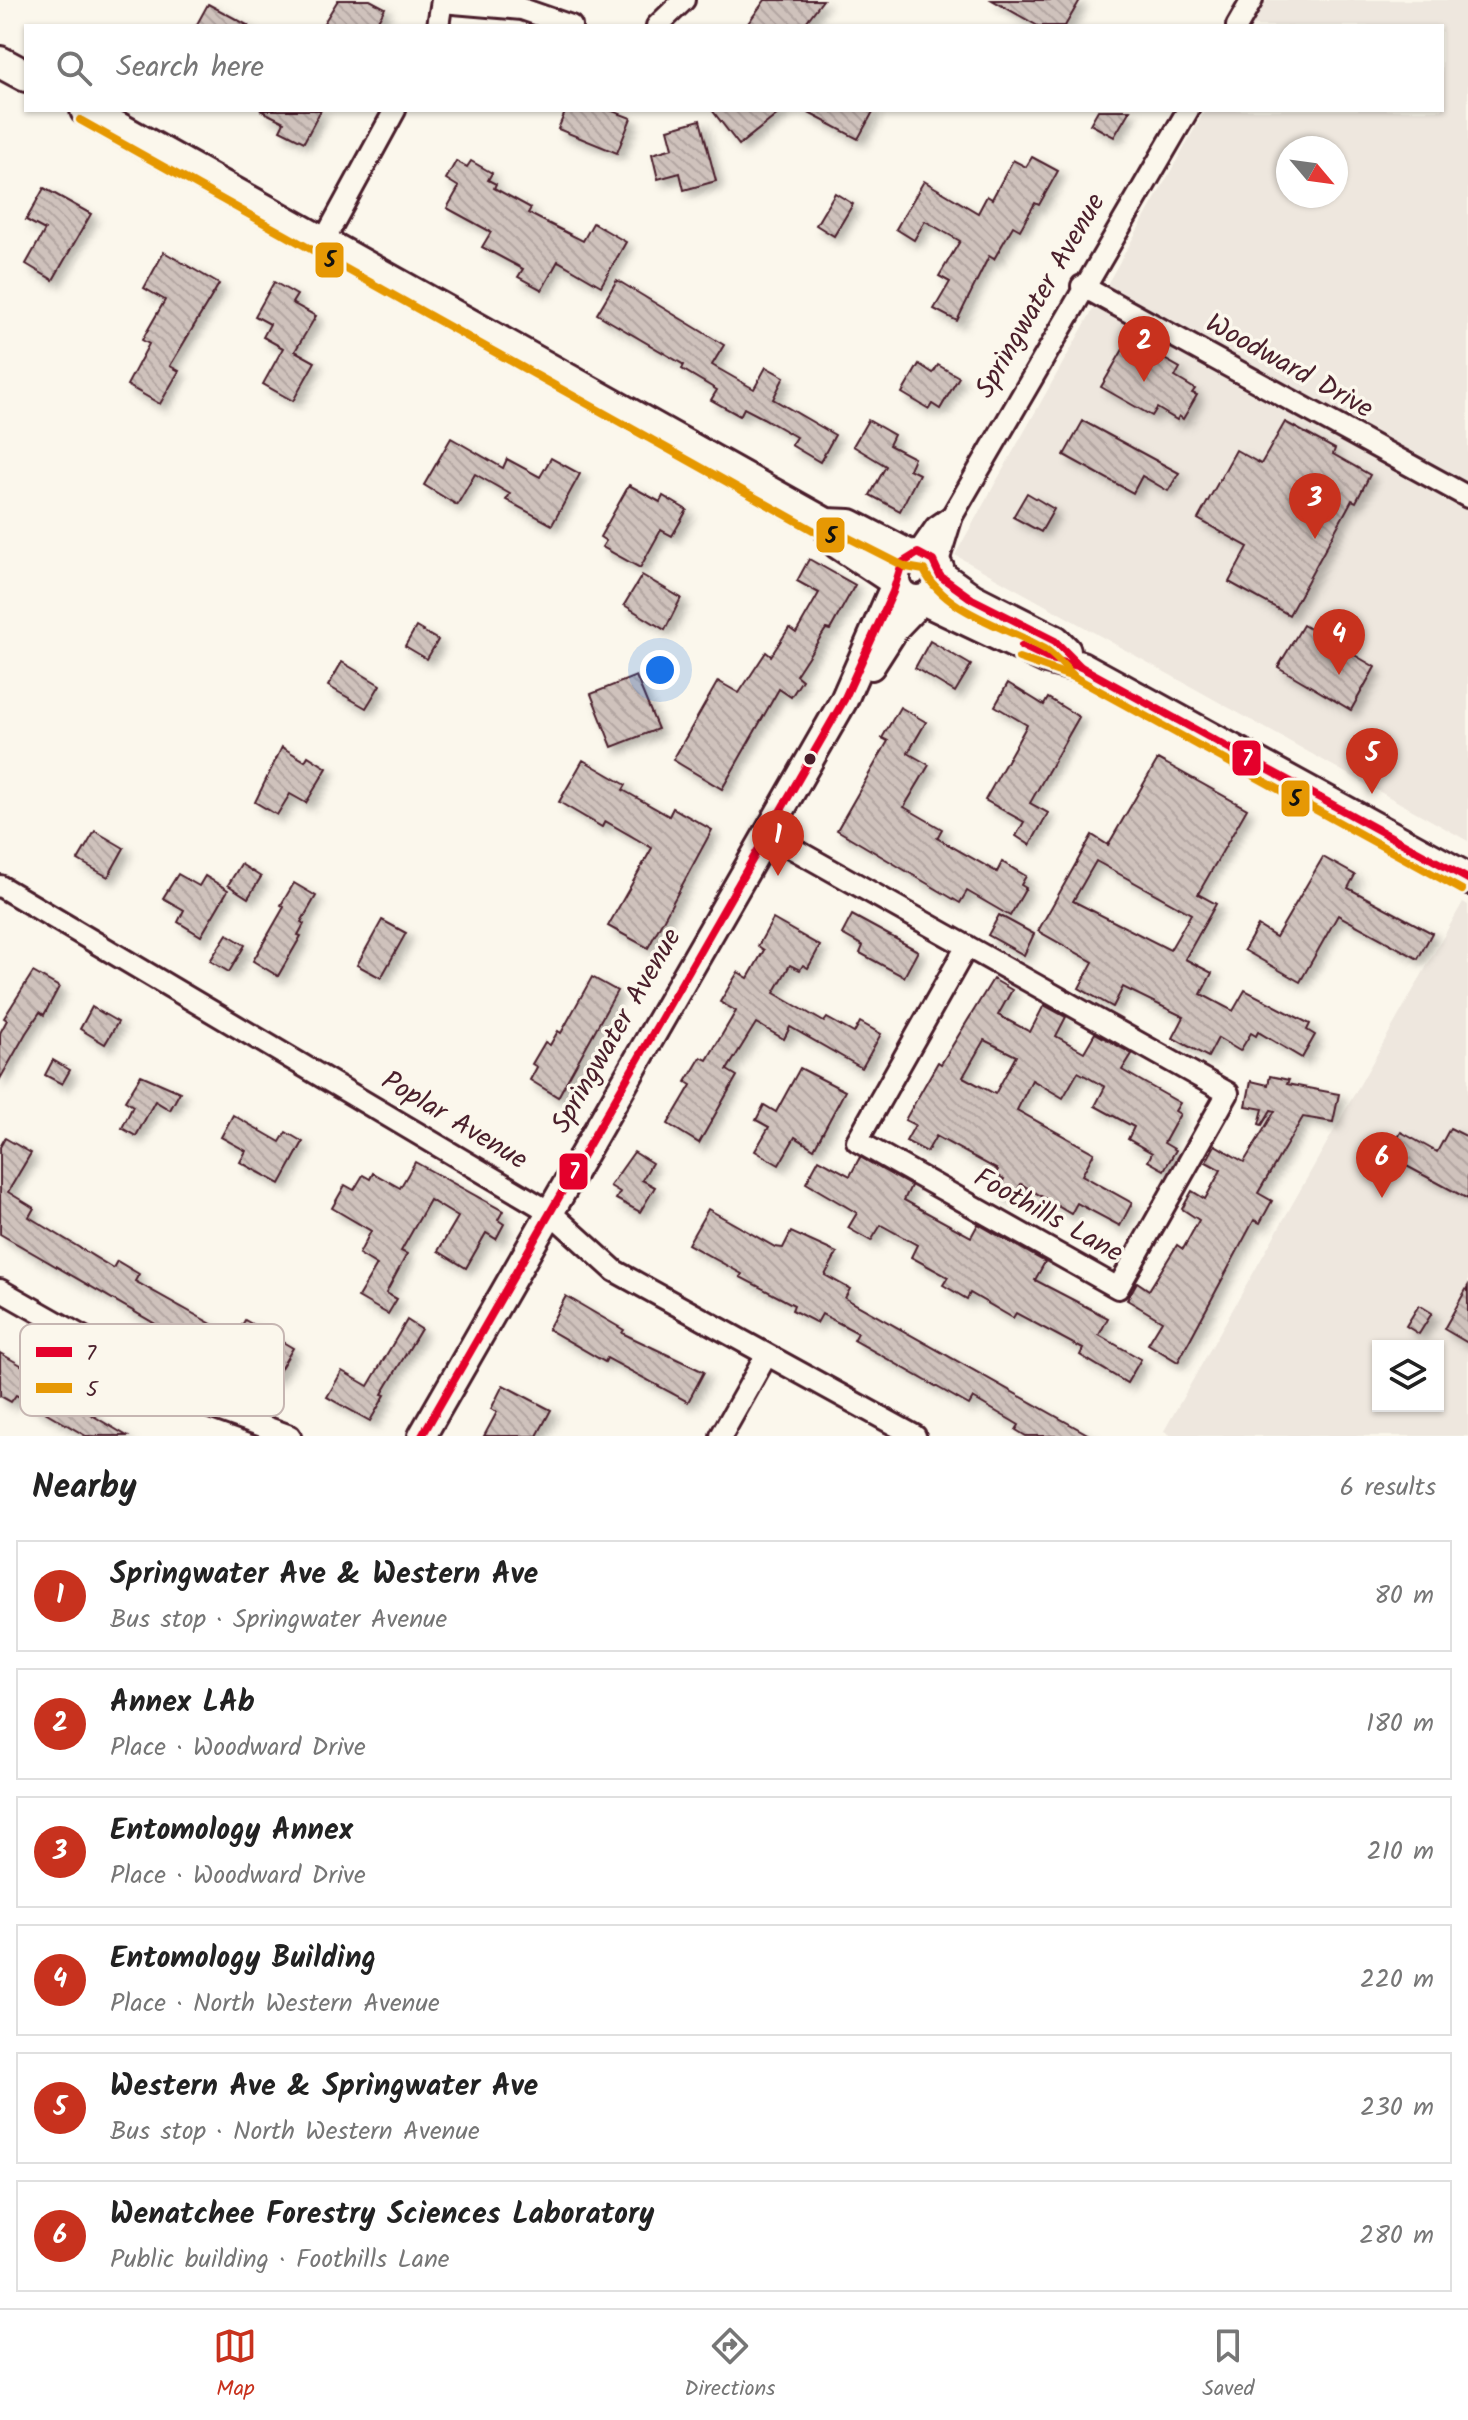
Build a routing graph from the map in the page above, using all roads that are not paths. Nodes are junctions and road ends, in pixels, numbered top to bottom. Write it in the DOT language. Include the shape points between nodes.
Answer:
graph roads {
  1 [pos="684,0"];
  2 [pos="1252,0"];
  3 [pos="442,1"];
  4 [pos="438,24"];
  5 [pos="565,24"];
  6 [pos="659,24"];
  7 [pos="1238,24"];
  8 [pos="0,62"];
  9 [pos="24,75"];
  10 [pos="90,112"];
  11 [pos="394,112"];
  12 [pos="1187,112"];
  13 [pos="323,242"];
  14 [pos="1082,286"];
  15 [pos="1468,497"];
  16 [pos="917,577"];
  17 [pos="767,834"];
  18 [pos="1468,879"];
  19 [pos="0,886"];
  20 [pos="967,946"];
  21 [pos="550,1212"];
  22 [pos="0,1290"];
  23 [pos="60,1324"];
  24 [pos="766,1356"];
  25 [pos="235,1416"];
  26 [pos="290,1436"];
  27 [pos="422,1436"];
  28 [pos="721,1436"];
  29 [pos="915,1436"];
  1 -- 6 [label="street"];
  2 -- 7 [label="street"];
  3 -- 4 [label="street"];
  3 -- 5 [label="street" via="522,9"];
  8 -- 9 [label="main road"];
  10 -- 13 [label="main road"];
  11 -- 13 [label="street"];
  12 -- 14 [label="street, Springwater Avenue"];
  13 -- 16 [label="main road" via="826,524 838,543"];
  14 -- 15 [label="street, Woodward Drive"];
  14 -- 16 [label="street, Springwater Avenue"];
  16 -- 17 [label="street, Springwater Avenue"];
  16 -- 18 [label="main road" via="1055,641 1081,667"];
  17 -- 20 [label="street, Foothills Lane"];
  17 -- 21 [label="street, Springwater Avenue"];
  19 -- 21 [label="street, Poplar Avenue"];
  20 -- 20 [label="street, Foothills Lane" via="1228,1093 1118,1288 857,1141"];
  21 -- 24 [label="street, Poplar Avenue" via="615,1271"];
  21 -- 27 [label="street, Springwater Avenue"];
  22 -- 23 [label="street"];
  24 -- 28 [label="street"];
  24 -- 29 [label="street, Poplar Avenue"];
  25 -- 26 [label="street"];
}
